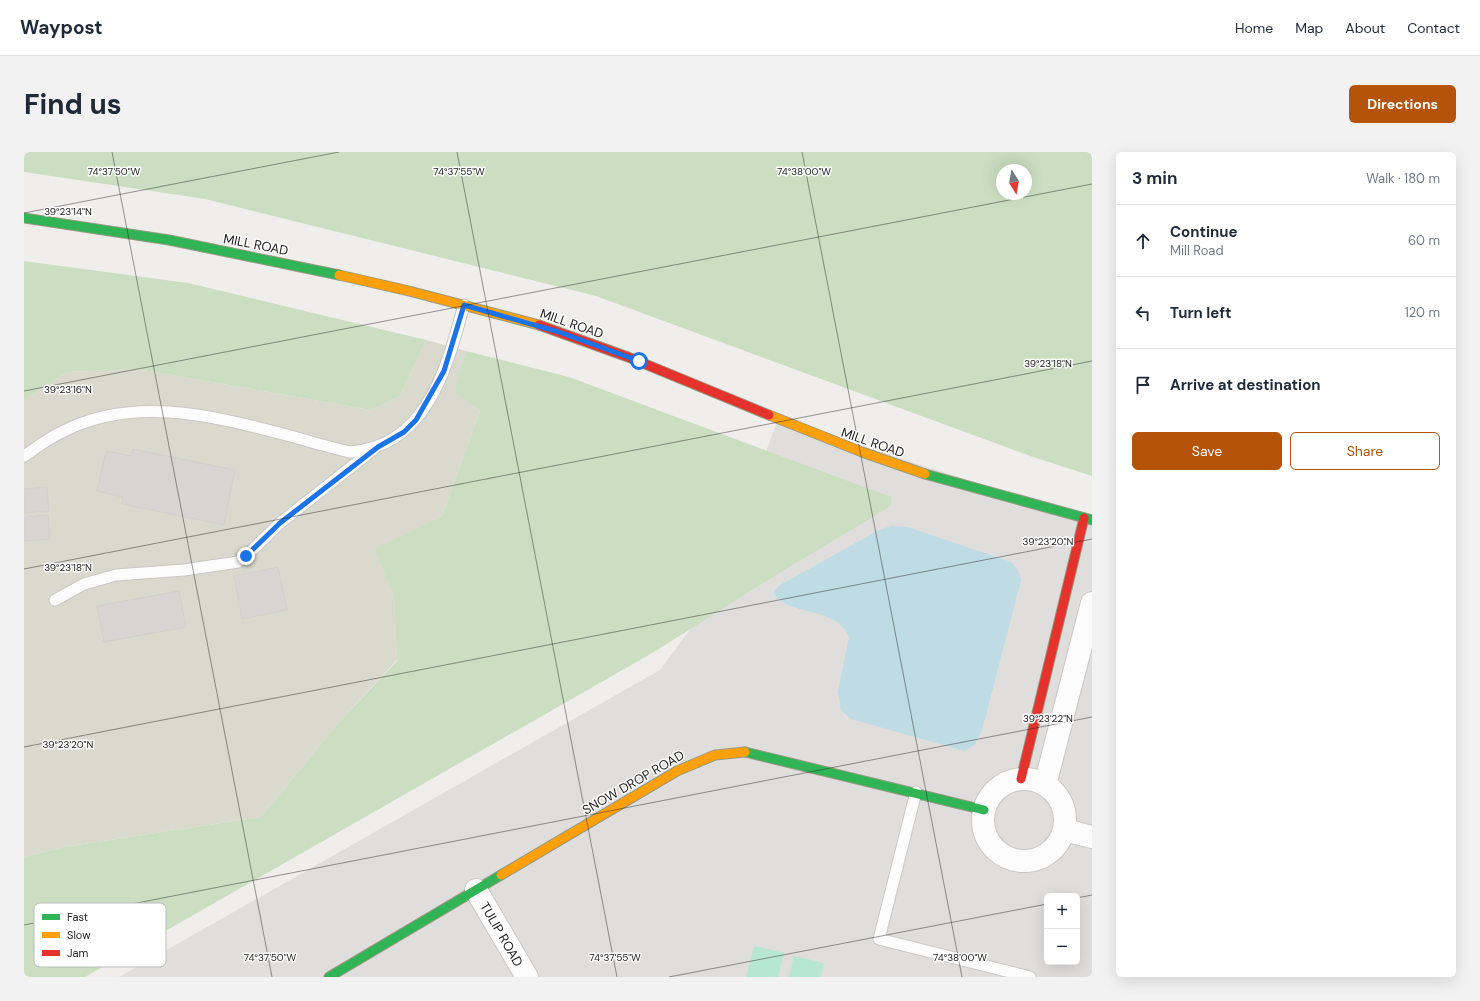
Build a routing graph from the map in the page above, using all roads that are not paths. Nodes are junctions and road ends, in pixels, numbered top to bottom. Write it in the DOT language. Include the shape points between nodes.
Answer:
graph roads {
  1 [pos="24,218"];
  2 [pos="464,305"];
  3 [pos="378,447"];
  4 [pos="24,456"];
  5 [pos="1088,519"];
  6 [pos="55,600"];
  7 [pos="1092,603"];
  8 [pos="1021,779"];
  9 [pos="1045,785"];
  10 [pos="916,792"];
  11 [pos="984,810"];
  12 [pos="1064,830"];
  13 [pos="1092,837"];
  14 [pos="476,890"];
  15 [pos="329,977"];
  16 [pos="527,977"];
  17 [pos="1030,977"];
  1 -- 2 [label="street, MILL ROAD" via="121,231 220,250"];
  2 -- 3 [label="lane" via="447,364 421,414 404,432"];
  2 -- 5 [label="street, MILL ROAD" via="529,322 594,344 831,441 900,465"];
  3 -- 4 [label="lane" via="350,452 208,416 168,411 120,413 90,420 60,432"];
  3 -- 6 [label="lane" via="280,523 238,562 184,570 116,575 84,584"];
  5 -- 8 [label="street"];
  7 -- 9 [label="street"];
  8 -- 9 [label="street" via="1034,780"];
  8 -- 11 [label="street" via="998,788 989,798"];
  9 -- 12 [label="street" via="1055,793 1062,804 1066,817"];
  10 -- 11 [label="street, SNOW DROP ROAD"];
  10 -- 14 [label="street, SNOW DROP ROAD" via="747,752 712,755 672,773"];
  10 -- 17 [label="lane" via="879,940"];
  11 -- 12 [label="street" via="984,829 992,847 1014,860 1027,862 1040,859 1051,852"];
  12 -- 13 [label="street"];
  14 -- 15 [label="street, SNOW DROP ROAD"];
  14 -- 16 [label="street, TULIP ROAD"];
}
